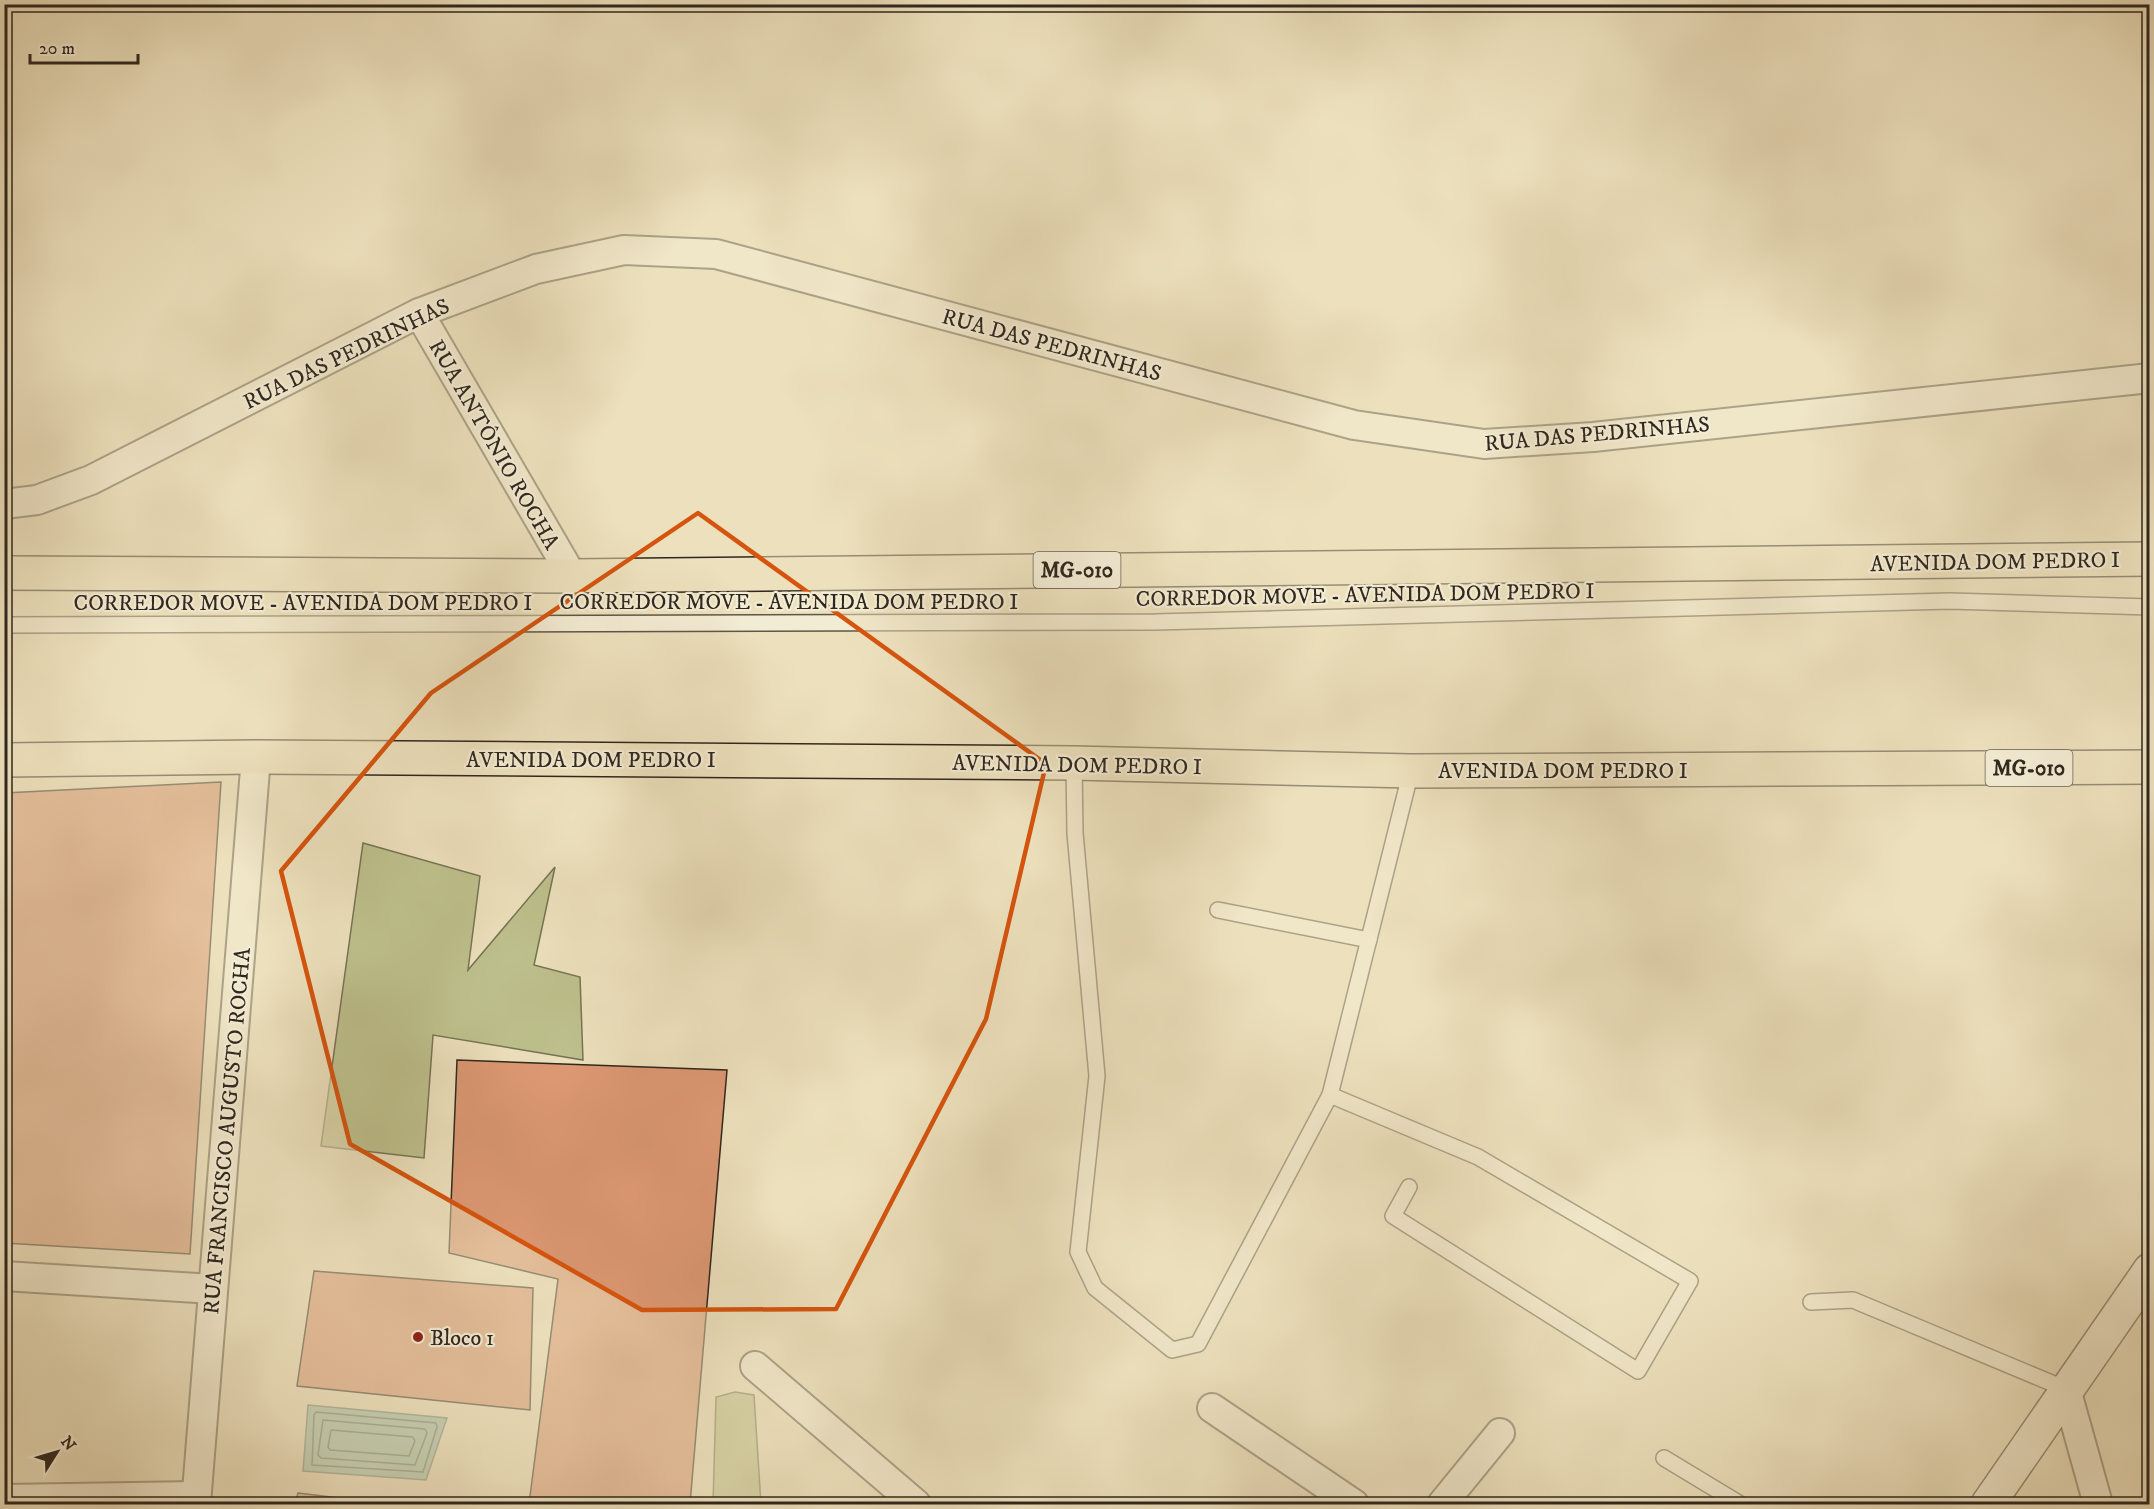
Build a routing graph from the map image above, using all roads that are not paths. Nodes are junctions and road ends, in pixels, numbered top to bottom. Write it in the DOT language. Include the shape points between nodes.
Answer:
graph roads {
  1 [pos="419,313"];
  2 [pos="2150,378"];
  3 [pos="4,504"];
  4 [pos="2150,559"];
  5 [pos="4,573"];
  6 [pos="572,576"];
  7 [pos="2150,607"];
  8 [pos="4,625"];
  9 [pos="256,757"];
  10 [pos="4,760"];
  11 [pos="1074,763"];
  12 [pos="2150,767"];
  13 [pos="1411,771"];
  14 [pos="1218,910"];
  15 [pos="1369,940"];
  16 [pos="1330,1095"];
  17 [pos="1409,1186"];
  18 [pos="2150,1270"];
  19 [pos="4,1276"];
  20 [pos="213,1289"];
  21 [pos="1811,1302"];
  22 [pos="755,1366"];
  23 [pos="2066,1389"];
  24 [pos="1212,1408"];
  25 [pos="1500,1433"];
  26 [pos="1664,1458"];
  27 [pos="4,1498"];
  28 [pos="196,1500"];
  29 [pos="916,1504"];
  30 [pos="1354,1504"];
  31 [pos="1442,1504"];
  32 [pos="1740,1504"];
  33 [pos="1988,1504"];
  34 [pos="2098,1504"];
  1 -- 2 [label="street, RUA DAS PEDRINHAS" via="536,269 624,249 716,254 1354,425 1484,444 1593,437"];
  1 -- 3 [label="street, RUA DAS PEDRINHAS" via="91,480 37,500"];
  1 -- 6 [label="street, RUA ANTÔNIO ROCHA"];
  4 -- 6 [label="highway, AVENIDA DOM PEDRO I / MG-010"];
  5 -- 6 [label="highway, AVENIDA DOM PEDRO I / MG-010"];
  7 -- 8 [label="lane, CORREDOR MOVE - AVENIDA DOM PEDRO I" via="1950,601 1155,622"];
  9 -- 10 [label="highway, AVENIDA DOM PEDRO I / MG-010"];
  9 -- 11 [label="highway, AVENIDA DOM PEDRO I / MG-010"];
  9 -- 20 [label="street, RUA FRANCISCO AUGUSTO ROCHA"];
  11 -- 13 [label="highway, AVENIDA DOM PEDRO I / MG-010"];
  11 -- 16 [label="lane" via="1075,833 1097,1076 1078,1252 1095,1288 1172,1350 1198,1344"];
  12 -- 13 [label="highway, AVENIDA DOM PEDRO I / MG-010"];
  13 -- 15 [label="lane"];
  14 -- 15 [label="lane"];
  15 -- 16 [label="lane"];
  16 -- 17 [label="lane" via="1478,1157 1690,1281 1638,1371 1393,1216"];
  18 -- 23 [label="main road"];
  19 -- 20 [label="street"];
  20 -- 28 [label="street, RUA FRANCISCO AUGUSTO ROCHA"];
  21 -- 23 [label="lane" via="1853,1300"];
  22 -- 29 [label="street"];
  23 -- 33 [label="main road"];
  23 -- 34 [label="street"];
  24 -- 30 [label="street"];
  25 -- 31 [label="street"];
  26 -- 32 [label="lane"];
  27 -- 28 [label="street"];
}
